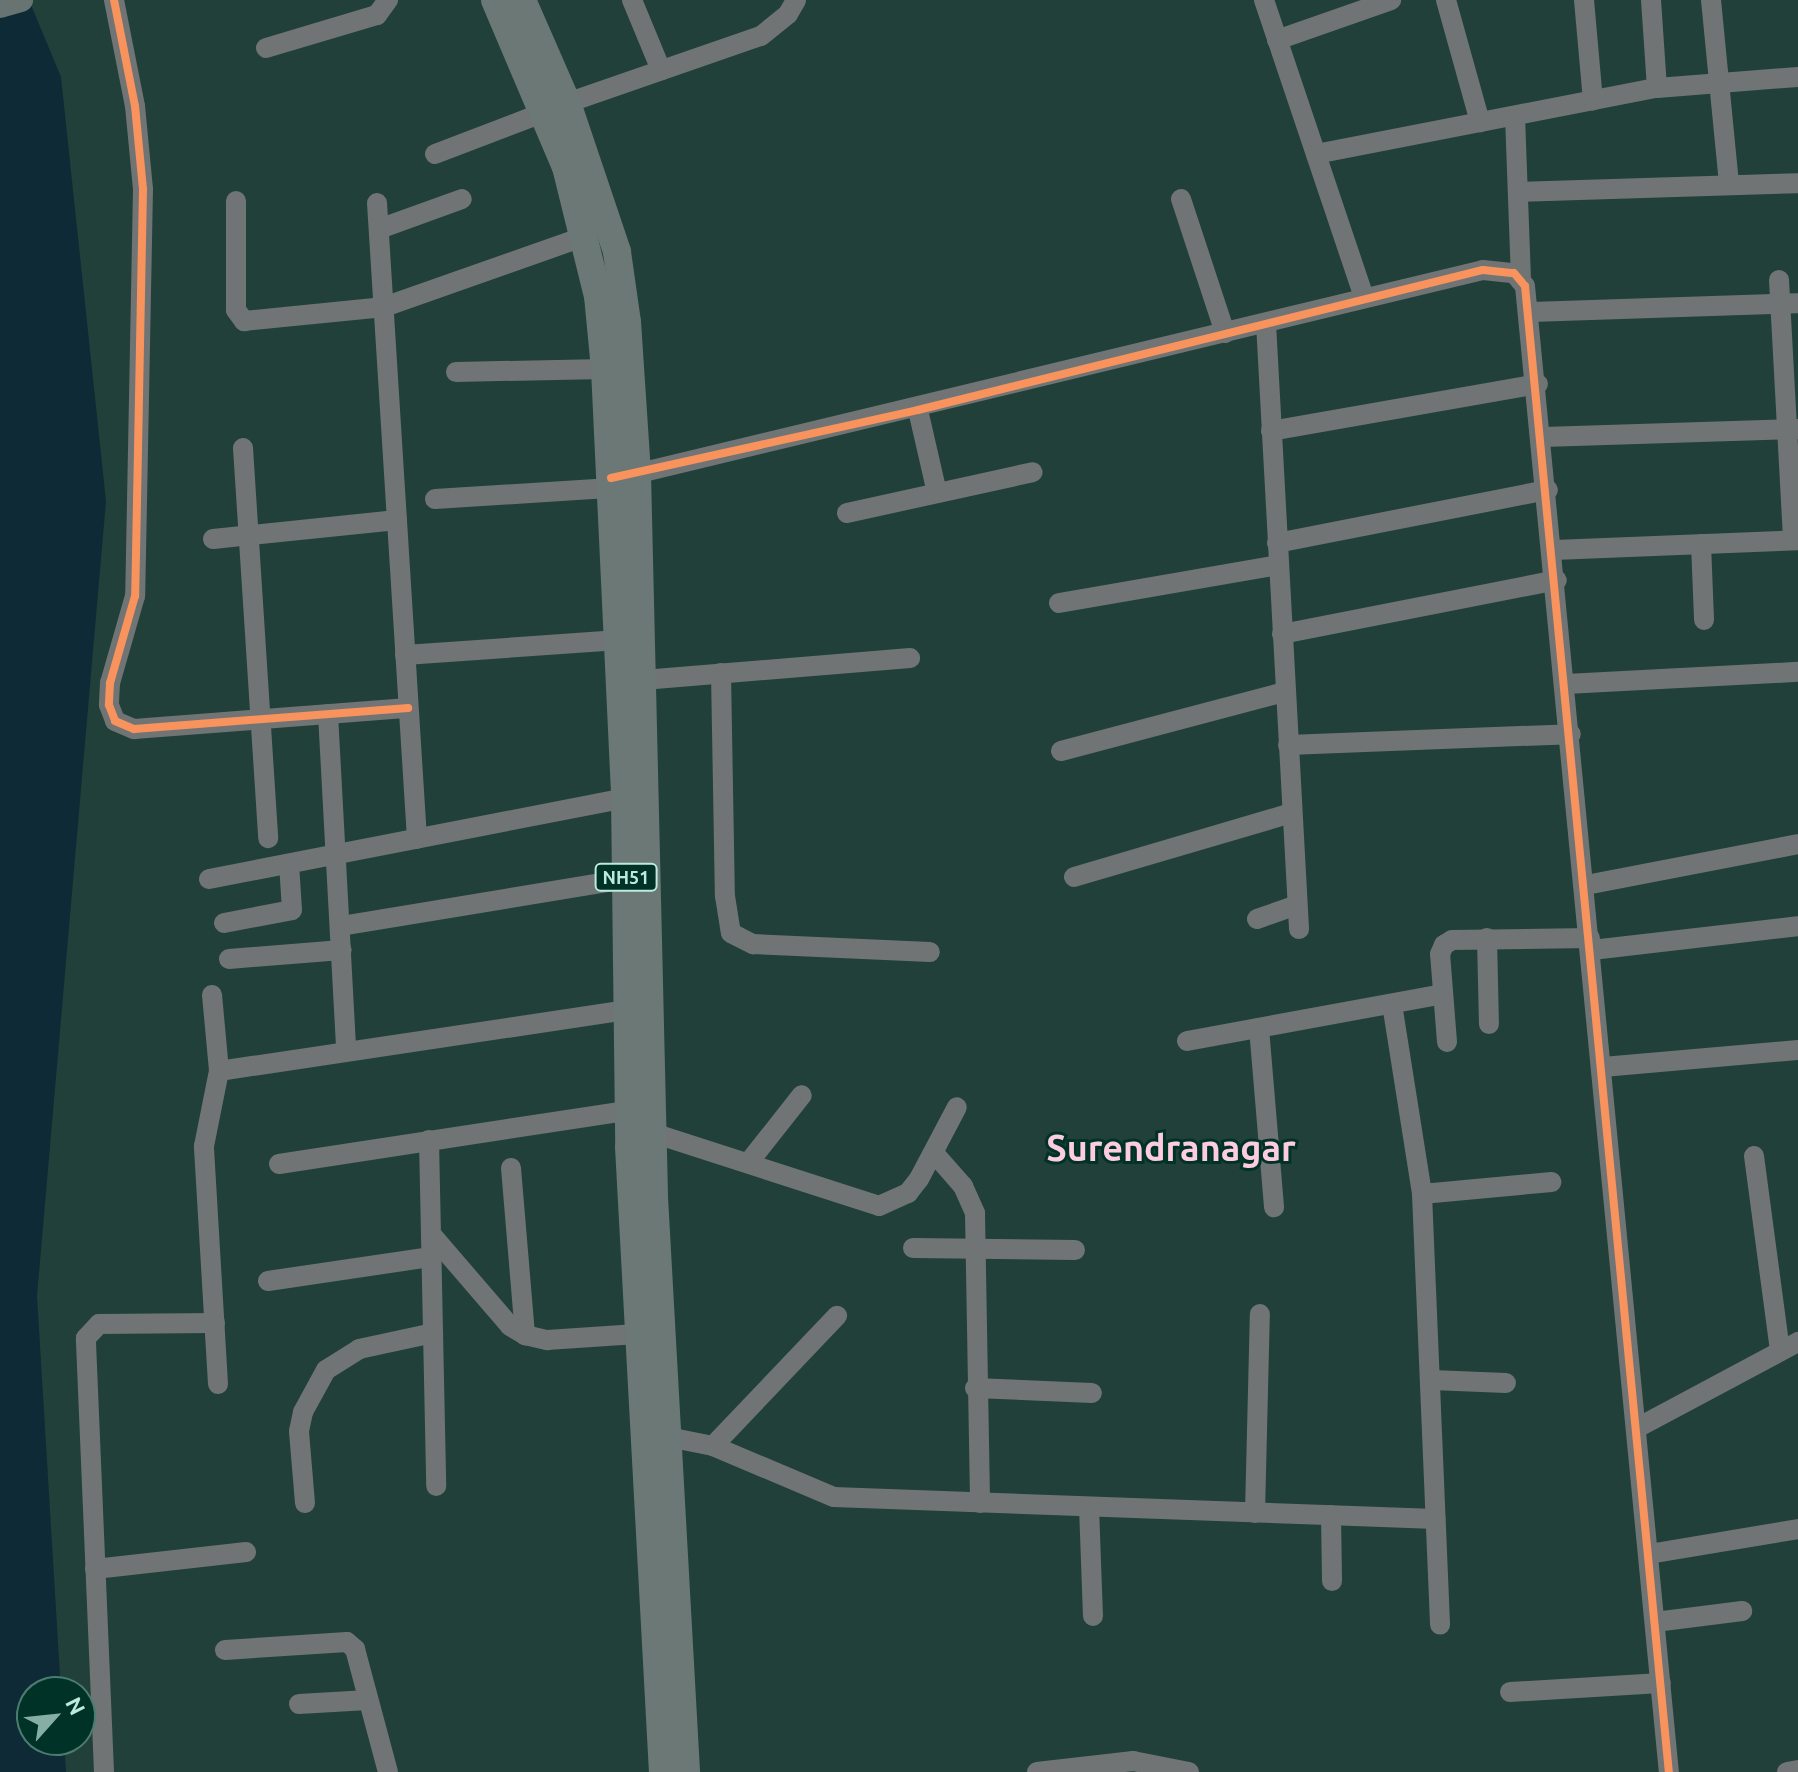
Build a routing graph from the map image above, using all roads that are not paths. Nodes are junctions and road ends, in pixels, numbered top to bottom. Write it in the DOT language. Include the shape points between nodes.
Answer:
graph roads {
  1 [pos="21,0"];
  2 [pos="114,0"];
  3 [pos="388,0"];
  4 [pos="495,0"];
  5 [pos="522,0"];
  6 [pos="632,0"];
  7 [pos="796,0"];
  8 [pos="1264,0"];
  9 [pos="1391,0"];
  10 [pos="1446,0"];
  11 [pos="1584,0"];
  12 [pos="1651,0"];
  13 [pos="1711,0"];
  14 [pos="0,6"];
  15 [pos="1277,40"];
  16 [pos="266,48"];
  17 [pos="661,70"];
  18 [pos="1798,77"];
  19 [pos="1720,83"];
  20 [pos="1657,88"];
  21 [pos="1593,101"];
  22 [pos="556,107"];
  23 [pos="1515,116"];
  24 [pos="1480,122"];
  25 [pos="435,154"];
  26 [pos="1316,154"];
  27 [pos="1798,183"];
  28 [pos="1729,184"];
  29 [pos="1518,192"];
  30 [pos="462,199"];
  31 [pos="1181,199"];
  32 [pos="236,201"];
  33 [pos="377,203"];
  34 [pos="379,229"];
  35 [pos="586,236"];
  36 [pos="1779,280"];
  37 [pos="1521,281"];
  38 [pos="1364,298"];
  39 [pos="1788,303"];
  40 [pos="384,307"];
  41 [pos="1531,312"];
  42 [pos="1266,323"];
  43 [pos="1225,333"];
  44 [pos="605,369"];
  45 [pos="456,372"];
  46 [pos="1538,384"];
  47 [pos="918,410"];
  48 [pos="1792,429"];
  49 [pos="1271,431"];
  50 [pos="1543,437"];
  51 [pos="243,448"];
  52 [pos="1033,472"];
  53 [pos="620,480"];
  54 [pos="1548,490"];
  55 [pos="937,493"];
  56 [pos="435,499"];
  57 [pos="847,513"];
  58 [pos="397,520"];
  59 [pos="250,535"];
  60 [pos="213,539"];
  61 [pos="1796,540"];
  62 [pos="1277,543"];
  63 [pos="1701,544"];
  64 [pos="1554,550"];
  65 [pos="1278,565"];
  66 [pos="1557,580"];
  67 [pos="1059,603"];
  68 [pos="1704,620"];
  69 [pos="1282,634"];
  70 [pos="618,640"];
  71 [pos="405,655"];
  72 [pos="910,658"];
  73 [pos="1798,672"];
  74 [pos="721,673"];
  75 [pos="643,680"];
  76 [pos="1566,684"];
  77 [pos="1285,692"];
  78 [pos="408,708"];
  79 [pos="328,714"];
  80 [pos="263,719"];
  81 [pos="1571,734"];
  82 [pos="1288,745"];
  83 [pos="1061,751"];
  84 [pos="625,798"];
  85 [pos="1291,813"];
  86 [pos="268,838"];
  87 [pos="417,839"];
  88 [pos="1798,844"];
  89 [pos="338,854"];
  90 [pos="289,864"];
  91 [pos="1074,877"];
  92 [pos="209,879"];
  93 [pos="626,879"];
  94 [pos="1586,885"];
  95 [pos="1297,905"];
  96 [pos="1257,919"];
  97 [pos="224,923"];
  98 [pos="341,926"];
  99 [pos="1798,926"];
  100 [pos="1299,929"];
  101 [pos="1487,938"];
  102 [pos="1591,944"];
  103 [pos="342,950"];
  104 [pos="930,952"];
  105 [pos="229,959"];
  106 [pos="1443,994"];
  107 [pos="212,995"];
  108 [pos="1392,1004"];
  109 [pos="627,1010"];
  110 [pos="1489,1024"];
  111 [pos="1259,1028"];
  112 [pos="1187,1041"];
  113 [pos="1447,1042"];
  114 [pos="1798,1050"];
  115 [pos="346,1051"];
  116 [pos="1603,1067"];
  117 [pos="219,1071"];
  118 [pos="802,1095"];
  119 [pos="957,1107"];
  120 [pos="644,1117"];
  121 [pos="429,1140"];
  122 [pos="934,1153"];
  123 [pos="1754,1156"];
  124 [pos="749,1162"];
  125 [pos="279,1164"];
  126 [pos="511,1168"];
  127 [pos="1551,1182"];
  128 [pos="1422,1194"];
  129 [pos="1274,1207"];
  130 [pos="431,1234"];
  131 [pos="913,1248"];
  132 [pos="975,1249"];
  133 [pos="1075,1250"];
  134 [pos="431,1257"];
  135 [pos="268,1281"];
  136 [pos="1260,1314"];
  137 [pos="837,1316"];
  138 [pos="215,1323"];
  139 [pos="433,1333"];
  140 [pos="637,1334"];
  141 [pos="525,1335"];
  142 [pos="1789,1346"];
  143 [pos="1432,1380"];
  144 [pos="1506,1383"];
  145 [pos="218,1384"];
  146 [pos="975,1388"];
  147 [pos="1092,1393"];
  148 [pos="1637,1428"];
  149 [pos="668,1437"];
  150 [pos="713,1446"];
  151 [pos="436,1486"];
  152 [pos="305,1503"];
  153 [pos="980,1503"];
  154 [pos="1089,1507"];
  155 [pos="1255,1513"];
  156 [pos="1331,1515"];
  157 [pos="1436,1519"];
  158 [pos="1798,1529"];
  159 [pos="246,1552"];
  160 [pos="1649,1554"];
  161 [pos="95,1569"];
  162 [pos="1332,1581"];
  163 [pos="1742,1611"];
  164 [pos="1093,1616"];
  165 [pos="1655,1622"];
  166 [pos="1440,1625"];
  167 [pos="225,1650"];
  168 [pos="1661,1683"];
  169 [pos="1510,1692"];
  170 [pos="368,1700"];
  171 [pos="299,1704"];
  172 [pos="1798,1770"];
  173 [pos="104,1772"];
  174 [pos="388,1772"];
  175 [pos="663,1772"];
  176 [pos="686,1772"];
  177 [pos="1037,1772"];
  178 [pos="1189,1772"];
  179 [pos="1669,1772"];
  180 [pos="1787,1772"];
  1 -- 14 [label="main road"];
  2 -- 80 [label="street" via="135,106 143,189 135,596 109,705 115,721 134,729"];
  3 -- 16 [label="street" via="377,15"];
  4 -- 22 [label="highway, NH51"];
  5 -- 22 [label="highway, NH51"];
  6 -- 17 [label="street"];
  7 -- 17 [label="street" via="788,14 761,36"];
  8 -- 15 [label="street"];
  9 -- 15 [label="street"];
  10 -- 24 [label="street"];
  11 -- 21 [label="street"];
  12 -- 20 [label="street"];
  13 -- 19 [label="street"];
  15 -- 26 [label="street"];
  17 -- 22 [label="street"];
  18 -- 19 [label="street"];
  19 -- 20 [label="street"];
  19 -- 28 [label="street"];
  20 -- 21 [label="street"];
  21 -- 23 [label="street"];
  22 -- 25 [label="street"];
  22 -- 35 [label="highway, NH51"];
  22 -- 53 [label="highway, NH51" via="617,252"];
  23 -- 24 [label="street"];
  23 -- 29 [label="street"];
  24 -- 26 [label="street"];
  26 -- 38 [label="street"];
  27 -- 28 [label="street"];
  28 -- 29 [label="street"];
  29 -- 37 [label="street"];
  30 -- 34 [label="street"];
  31 -- 43 [label="street"];
  32 -- 40 [label="street" via="236,310 244,321"];
  33 -- 34 [label="street"];
  34 -- 40 [label="street"];
  35 -- 40 [label="street"];
  35 -- 44 [label="highway, NH51"];
  36 -- 39 [label="street"];
  37 -- 38 [label="street" via="1514,273 1483,270"];
  37 -- 41 [label="street"];
  38 -- 42 [label="street"];
  39 -- 41 [label="street"];
  39 -- 48 [label="street"];
  40 -- 58 [label="street"];
  41 -- 46 [label="street"];
  42 -- 43 [label="street"];
  42 -- 49 [label="street"];
  43 -- 47 [label="street"];
  44 -- 45 [label="street"];
  44 -- 53 [label="highway, NH51"];
  46 -- 49 [label="street"];
  46 -- 50 [label="street"];
  47 -- 53 [label="street"];
  47 -- 55 [label="street"];
  48 -- 50 [label="street"];
  48 -- 61 [label="street"];
  49 -- 62 [label="street"];
  50 -- 54 [label="street"];
  51 -- 59 [label="street"];
  52 -- 55 [label="street"];
  53 -- 56 [label="street"];
  53 -- 70 [label="highway, NH51"];
  53 -- 75 [label="highway, NH51"];
  54 -- 62 [label="street"];
  54 -- 64 [label="street"];
  55 -- 57 [label="street"];
  58 -- 59 [label="street"];
  58 -- 71 [label="street"];
  59 -- 60 [label="street"];
  59 -- 80 [label="street"];
  61 -- 63 [label="street"];
  62 -- 65 [label="street"];
  63 -- 64 [label="street"];
  63 -- 68 [label="street"];
  64 -- 66 [label="street"];
  65 -- 67 [label="street"];
  65 -- 69 [label="street"];
  66 -- 69 [label="street"];
  66 -- 76 [label="street"];
  69 -- 77 [label="street"];
  70 -- 71 [label="street"];
  70 -- 84 [label="highway, NH51"];
  71 -- 78 [label="street"];
  72 -- 74 [label="street"];
  73 -- 76 [label="street"];
  74 -- 75 [label="street"];
  74 -- 104 [label="street" via="725,896 731,933 753,944"];
  75 -- 120 [label="highway, NH51"];
  76 -- 81 [label="street"];
  77 -- 82 [label="street"];
  77 -- 83 [label="street"];
  78 -- 79 [label="street"];
  78 -- 87 [label="street"];
  79 -- 80 [label="street"];
  79 -- 89 [label="street"];
  80 -- 86 [label="street"];
  81 -- 82 [label="street"];
  81 -- 94 [label="street"];
  82 -- 85 [label="street"];
  84 -- 87 [label="street"];
  84 -- 93 [label="highway, NH51"];
  85 -- 91 [label="street"];
  85 -- 95 [label="street"];
  87 -- 89 [label="street"];
  88 -- 94 [label="street"];
  89 -- 90 [label="street"];
  89 -- 98 [label="street"];
  90 -- 92 [label="street"];
  90 -- 97 [label="street" via="292,910"];
  93 -- 98 [label="street"];
  93 -- 109 [label="highway, NH51"];
  94 -- 102 [label="street"];
  95 -- 96 [label="street"];
  95 -- 100 [label="street"];
  98 -- 103 [label="street"];
  99 -- 102 [label="street"];
  101 -- 102 [label="street"];
  101 -- 106 [label="street" via="1444,945"];
  101 -- 110 [label="street"];
  102 -- 116 [label="street"];
  103 -- 105 [label="street"];
  103 -- 115 [label="street"];
  106 -- 108 [label="street"];
  106 -- 113 [label="street"];
  107 -- 117 [label="street"];
  108 -- 111 [label="street"];
  108 -- 128 [label="street"];
  109 -- 115 [label="street"];
  109 -- 120 [label="highway, NH51"];
  111 -- 112 [label="street"];
  111 -- 129 [label="street"];
  114 -- 116 [label="street"];
  115 -- 117 [label="street"];
  116 -- 148 [label="street"];
  117 -- 138 [label="street" via="204,1146"];
  118 -- 124 [label="street"];
  119 -- 122 [label="street"];
  120 -- 121 [label="street"];
  120 -- 124 [label="street"];
  120 -- 140 [label="highway, NH51"];
  120 -- 149 [label="highway, NH51"];
  121 -- 125 [label="street"];
  121 -- 130 [label="street"];
  122 -- 124 [label="street" via="908,1193 879,1206"];
  122 -- 132 [label="street" via="969,1196"];
  123 -- 142 [label="street"];
  126 -- 141 [label="street"];
  127 -- 128 [label="street"];
  128 -- 143 [label="street"];
  130 -- 134 [label="street"];
  130 -- 141 [label="street" via="510,1326"];
  131 -- 132 [label="street"];
  132 -- 133 [label="street"];
  132 -- 146 [label="street"];
  134 -- 135 [label="street"];
  134 -- 139 [label="street"];
  136 -- 155 [label="street"];
  137 -- 150 [label="street"];
  138 -- 145 [label="street"];
  138 -- 161 [label="street" via="99,1324 90,1329 85,1351"];
  139 -- 151 [label="street"];
  139 -- 152 [label="street" via="359,1349 326,1370 303,1412 299,1431"];
  140 -- 141 [label="street" via="547,1340"];
  140 -- 175 [label="highway, NH51"];
  142 -- 148 [label="street"];
  143 -- 144 [label="street"];
  143 -- 157 [label="street"];
  146 -- 147 [label="street"];
  146 -- 153 [label="street"];
  148 -- 160 [label="street"];
  149 -- 150 [label="street"];
  149 -- 176 [label="highway, NH51"];
  150 -- 153 [label="street" via="834,1497"];
  153 -- 154 [label="street"];
  154 -- 155 [label="street"];
  154 -- 164 [label="street"];
  155 -- 156 [label="street"];
  156 -- 157 [label="street"];
  156 -- 162 [label="street"];
  157 -- 166 [label="street"];
  158 -- 160 [label="street"];
  159 -- 161 [label="street"];
  160 -- 165 [label="street"];
  161 -- 173 [label="street"];
  163 -- 165 [label="street"];
  165 -- 168 [label="street"];
  167 -- 170 [label="street" via="347,1642 355,1649"];
  168 -- 169 [label="street"];
  168 -- 179 [label="street"];
  170 -- 171 [label="street"];
  170 -- 174 [label="street"];
  172 -- 180 [label="street"];
  177 -- 178 [label="street" via="1133,1761"];
}
